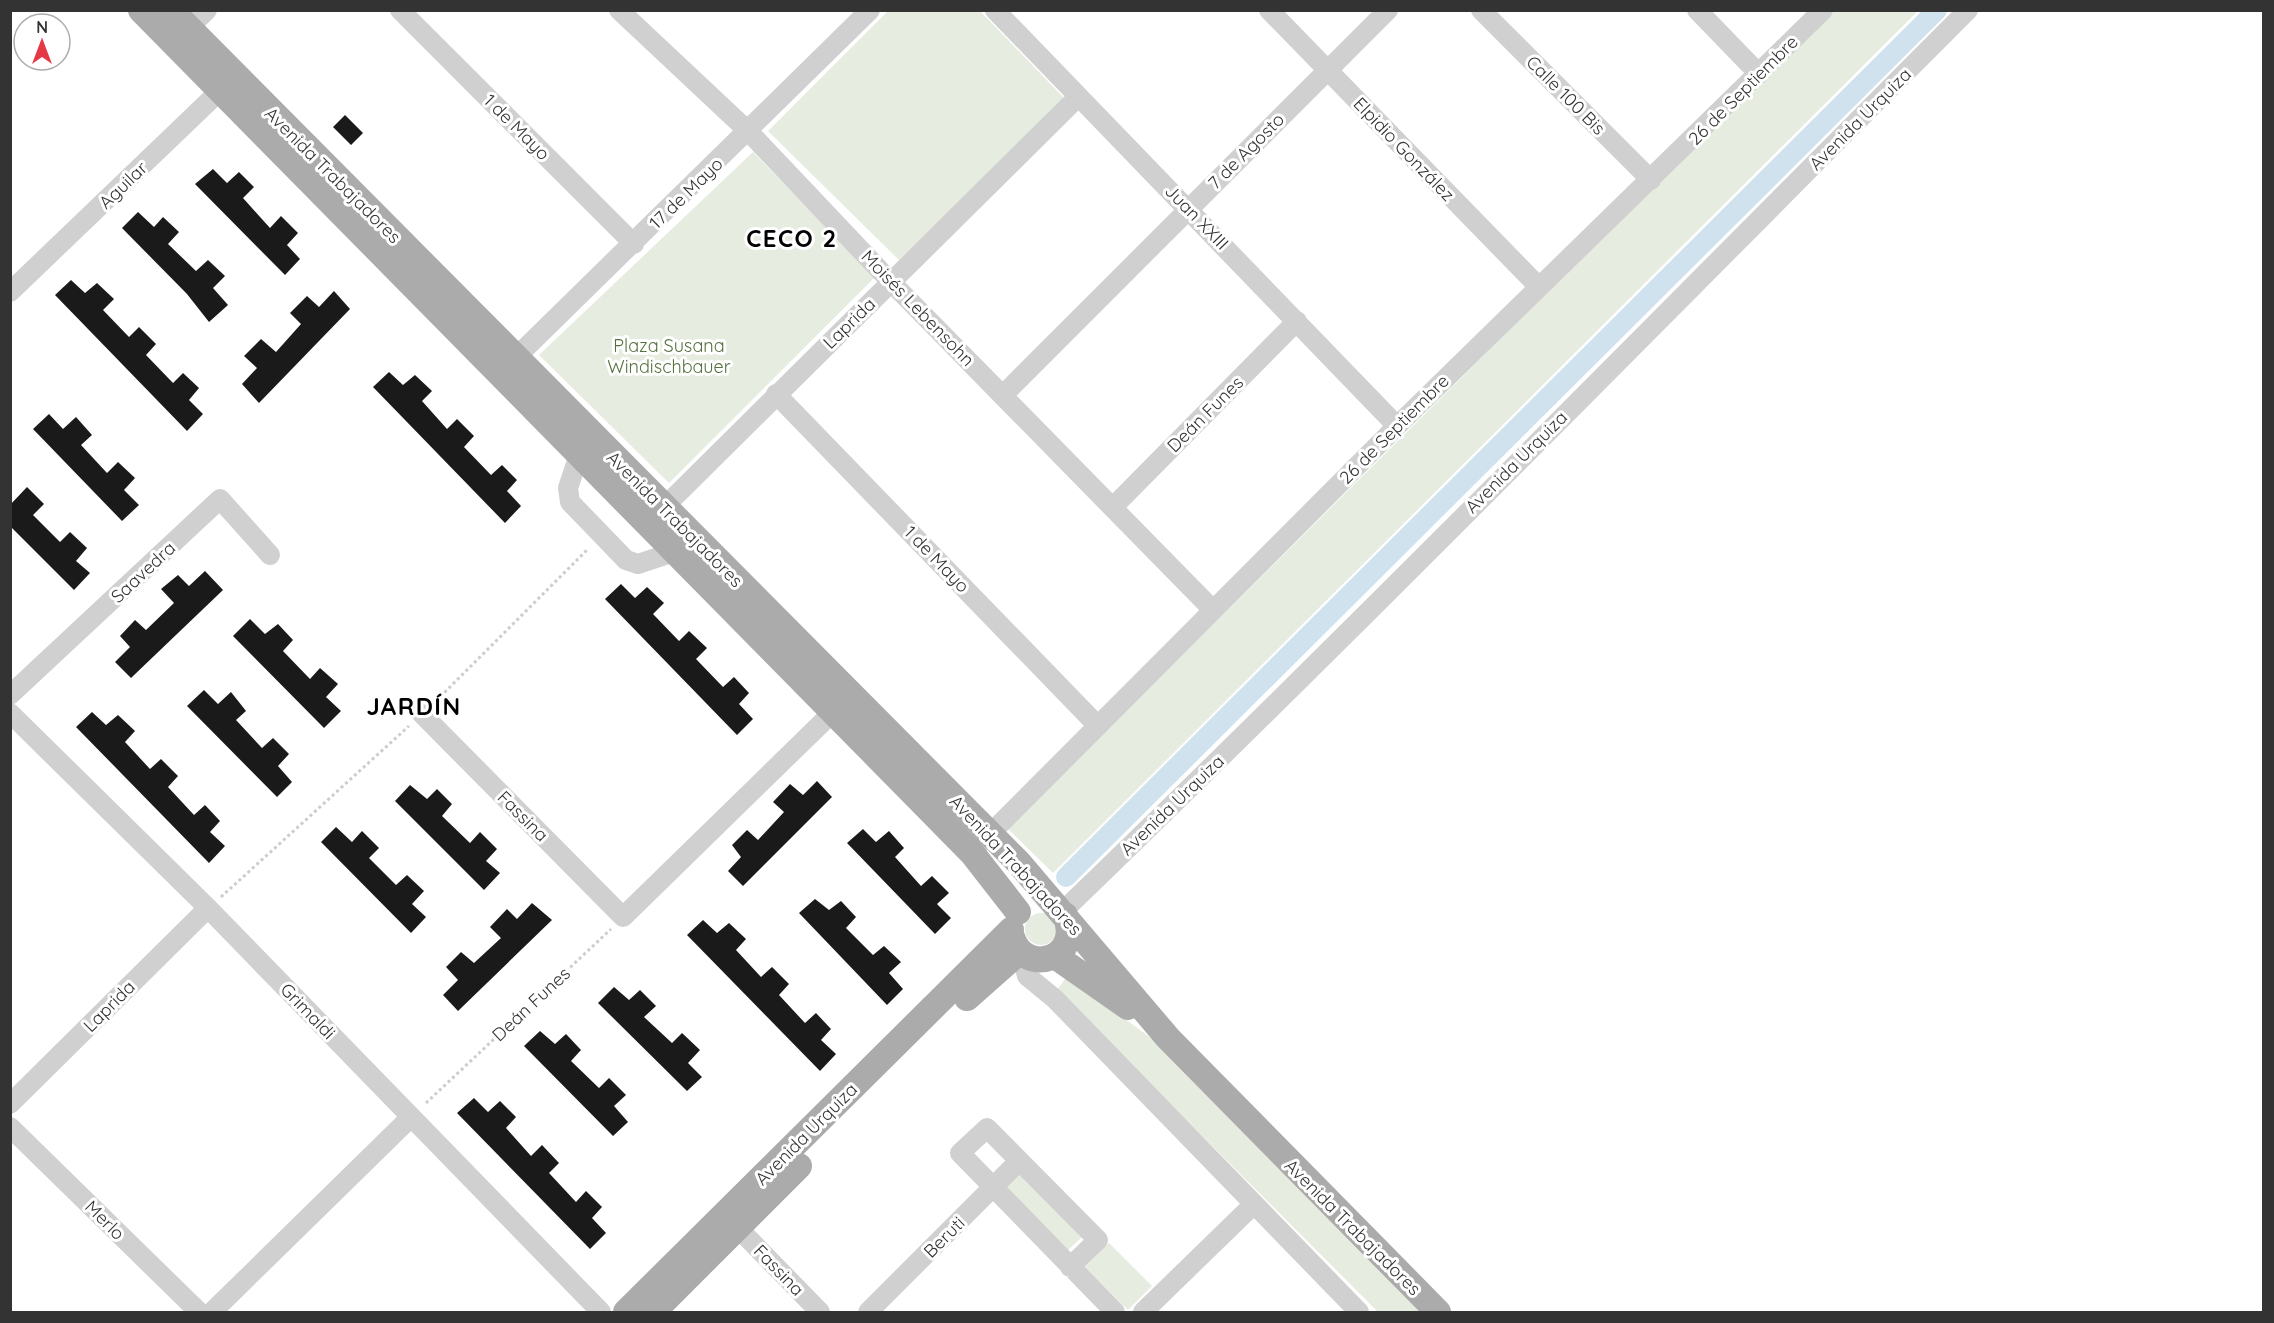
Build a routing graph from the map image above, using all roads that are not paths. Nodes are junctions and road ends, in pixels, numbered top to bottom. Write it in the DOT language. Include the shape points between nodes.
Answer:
graph roads {
  1 [pos="141,10"];
  2 [pos="207,10"];
  3 [pos="400,10"];
  4 [pos="870,10"];
  5 [pos="995,10"];
  6 [pos="1269,10"];
  7 [pos="1388,10"];
  8 [pos="1481,10"];
  9 [pos="1697,10"];
  10 [pos="1823,10"];
  11 [pos="1968,10"];
  12 [pos="631,14"];
  13 [pos="178,27"];
  14 [pos="1327,71"];
  15 [pos="1759,74"];
  16 [pos="228,84"];
  17 [pos="1078,97"];
  18 [pos="749,132"];
  19 [pos="1651,180"];
  20 [pos="1189,208"];
  21 [pos="633,244"];
  22 [pos="891,282"];
  23 [pos="1539,287"];
  24 [pos="10,292"];
  25 [pos="1296,321"];
  26 [pos="507,366"];
  27 [pos="776,394"];
  28 [pos="1003,395"];
  29 [pos="1397,426"];
  30 [pos="579,455"];
  31 [pos="1113,507"];
  32 [pos="655,516"];
  33 [pos="674,552"];
  34 [pos="270,555"];
  35 [pos="1213,610"];
  36 [pos="10,695"];
  37 [pos="843,705"];
  38 [pos="10,713"];
  39 [pos="422,714"];
  40 [pos="1097,725"];
  41 [pos="990,834"];
  42 [pos="972,853"];
  43 [pos="208,908"];
  44 [pos="1062,911"];
  45 [pos="1017,936"];
  46 [pos="1053,957"];
  47 [pos="1054,999"];
  48 [pos="1168,1038"];
  49 [pos="10,1104"];
  50 [pos="411,1117"];
  51 [pos="10,1127"];
  52 [pos="1019,1161"];
  53 [pos="993,1187"];
  54 [pos="1252,1206"];
  55 [pos="738,1228"];
  56 [pos="1070,1267"];
  57 [pos="1154,1309"];
  58 [pos="199,1312"];
  59 [pos="212,1312"];
  60 [pos="601,1312"];
  61 [pos="626,1312"];
  62 [pos="653,1312"];
  63 [pos="820,1312"];
  64 [pos="868,1312"];
  65 [pos="1115,1312"];
  66 [pos="1359,1312"];
  67 [pos="1438,1312"];
  1 -- 13 [label="main road, Avenida Trabajadores"];
  2 -- 13 [label="street"];
  3 -- 21 [label="street, 1 de Mayo"];
  4 -- 18 [label="street, 17 de Mayo"];
  5 -- 17 [label="street, Juan XXIII"];
  6 -- 14 [label="street, Elpidio González"];
  7 -- 14 [label="street, 7 de Agosto"];
  8 -- 19 [label="street, Calle 100 Bis"];
  9 -- 15 [label="street"];
  10 -- 15 [label="street, 26 de Septiembre"];
  11 -- 44 [label="street, Avenida Urquiza" via="1274,707"];
  12 -- 18 [label="street, Moisés Lebensohn"];
  13 -- 16 [label="main road, Avenida Trabajadores"];
  14 -- 20 [label="street, 7 de Agosto"];
  14 -- 23 [label="street, Elpidio González"];
  15 -- 19 [label="street, 26 de Septiembre"];
  16 -- 24 [label="street, Aguilar"];
  16 -- 26 [label="main road, Avenida Trabajadores"];
  17 -- 20 [label="street, Juan XXIII"];
  17 -- 22 [label="street, Laprida"];
  18 -- 21 [label="street, 17 de Mayo"];
  18 -- 22 [label="street, Moisés Lebensohn"];
  19 -- 23 [label="street, 26 de Septiembre"];
  20 -- 25 [label="street, Juan XXIII"];
  20 -- 28 [label="street, 7 de Agosto"];
  21 -- 26 [label="street, 17 de Mayo"];
  22 -- 27 [label="street, Laprida"];
  22 -- 28 [label="street, Moisés Lebensohn"];
  23 -- 29 [label="street, 26 de Septiembre"];
  25 -- 29 [label="street, Juan XXIII"];
  25 -- 31 [label="street, Deán Funes"];
  26 -- 30 [label="main road, Avenida Trabajadores"];
  26 -- 32 [label="main road, Avenida Trabajadores"];
  27 -- 32 [label="street, Laprida"];
  27 -- 40 [label="street, 1 de Mayo"];
  28 -- 31 [label="street, Moisés Lebensohn"];
  29 -- 35 [label="street, 26 de Septiembre"];
  30 -- 32 [label="main road, Avenida Trabajadores"];
  30 -- 33 [label="street" via="568,488 570,502 626,560 638,564"];
  31 -- 35 [label="street, Moisés Lebensohn"];
  32 -- 33 [label="main road, Avenida Trabajadores"];
  32 -- 37 [label="main road, Avenida Trabajadores"];
  33 -- 37 [label="main road, Avenida Trabajadores"];
  34 -- 36 [label="street, Saavedra" via="220,500"];
  35 -- 40 [label="street, 26 de Septiembre"];
  37 -- 39 [label="street, Fassina" via="623,917"];
  37 -- 41 [label="main road, Avenida Trabajadores"];
  37 -- 42 [label="main road, Avenida Trabajadores"];
  38 -- 43 [label="street, Grimaldi"];
  40 -- 41 [label="street, 26 de Septiembre"];
  41 -- 42 [label="street, 26 de Septiembre"];
  41 -- 44 [label="main road, Avenida Trabajadores"];
  42 -- 45 [label="main road, Avenida Trabajadores"];
  43 -- 49 [label="street, Laprida"];
  43 -- 50 [label="street, Grimaldi"];
  44 -- 45 [label="main road" via="1050,903 1033,902"];
  44 -- 46 [label="main road" via="1069,924 1068,942"];
  44 -- 48 [label="main road, Avenida Trabajadores"];
  45 -- 46 [label="main road" via="1036,960"];
  45 -- 47 [label="street, Avenida Trabajadores" via="1027,976"];
  45 -- 55 [label="main road, Avenida Urquiza" via="946,1017"];
  45 -- 61 [label="main road, Avenida Urquiza"];
  46 -- 47 [label="street, Avenida Trabajadores" via="1047,976"];
  46 -- 48 [label="main road, Avenida Trabajadores" via="1103,988"];
  47 -- 54 [label="street, Avenida Trabajadores"];
  48 -- 67 [label="main road, Avenida Trabajadores"];
  50 -- 59 [label="street"];
  50 -- 60 [label="street, Grimaldi"];
  51 -- 58 [label="street, Merlo"];
  52 -- 53 [label="street, Beruti"];
  52 -- 53 [label="street" via="987,1128 960,1154"];
  52 -- 56 [label="street" via="1098,1240"];
  53 -- 56 [label="street"];
  53 -- 64 [label="street, Beruti"];
  54 -- 57 [label="street"];
  54 -- 66 [label="street, Avenida Trabajadores"];
  55 -- 62 [label="main road, Avenida Urquiza"];
  55 -- 63 [label="street, Fassina"];
  56 -- 65 [label="street"];
}
